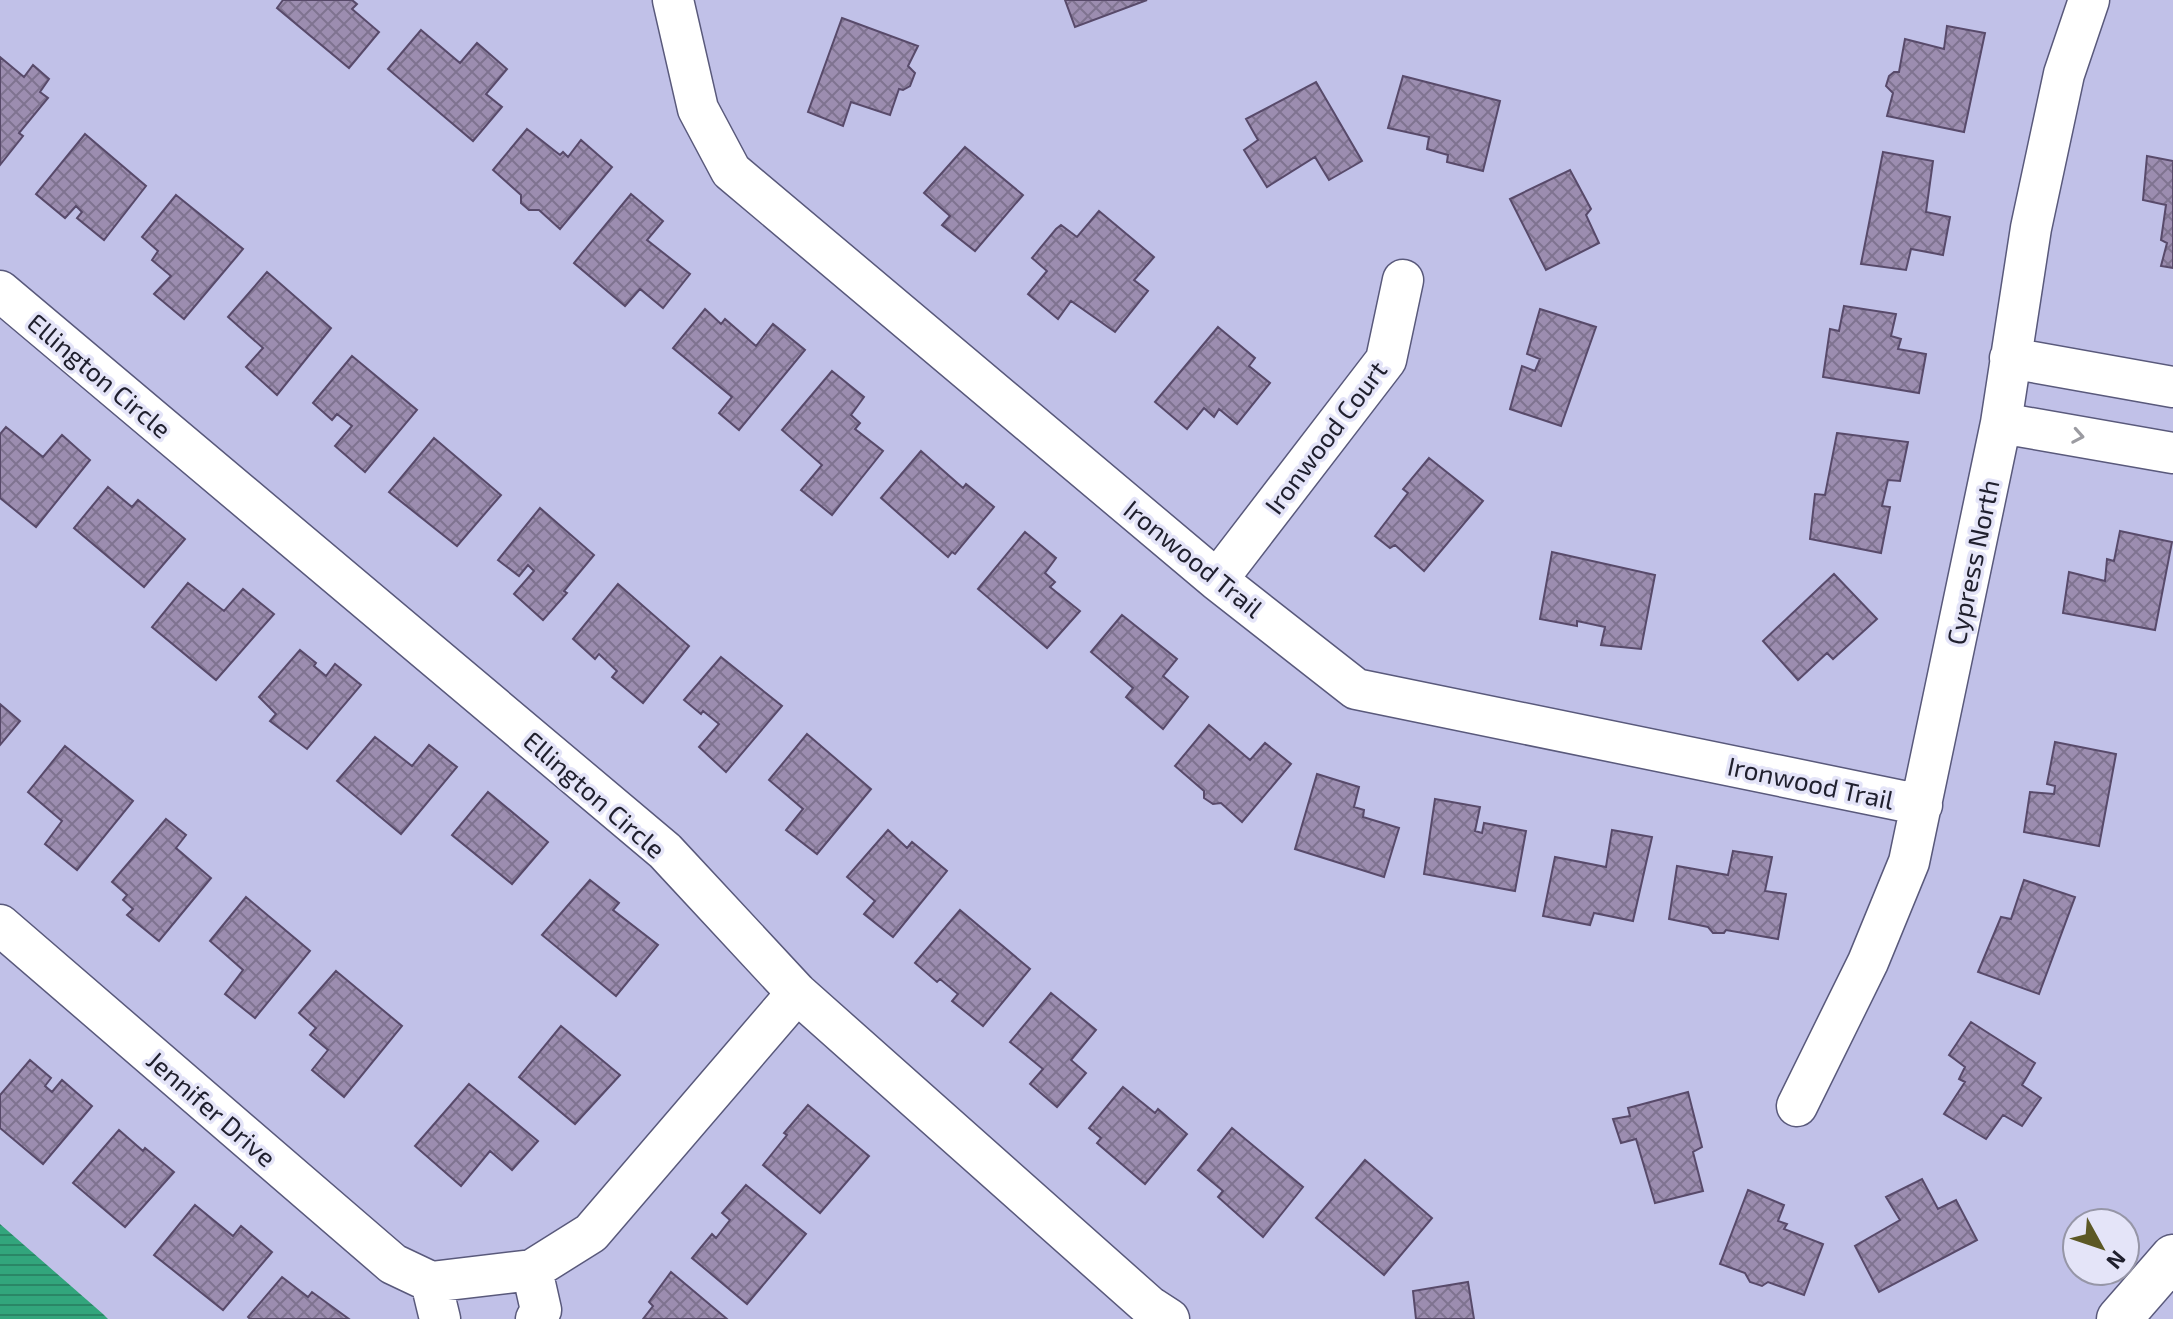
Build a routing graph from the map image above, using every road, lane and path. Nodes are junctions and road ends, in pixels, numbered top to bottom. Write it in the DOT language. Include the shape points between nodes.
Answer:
graph roads {
  1 [pos="673,0"];
  2 [pos="2089,0"];
  3 [pos="1403,280"];
  4 [pos="0,291"];
  5 [pos="2010,358"];
  6 [pos="2173,387"];
  7 [pos="2001,423"];
  8 [pos="2173,453"];
  9 [pos="1217,580"];
  10 [pos="1922,805"];
  11 [pos="0,925"];
  12 [pos="797,993"];
  13 [pos="1797,1106"];
  14 [pos="2173,1257"];
  15 [pos="532,1270"];
  16 [pos="436,1300"];
  17 [pos="536,1319"];
  18 [pos="1169,1319"];
  19 [pos="2119,1319"];
  1 -- 9 [label="street, Ironwood Trail" via="698,109 731,171"];
  2 -- 5 [label="street, Cypress North" via="2064,74"];
  3 -- 9 [label="street, Ironwood Court" via="1386,360"];
  4 -- 12 [label="street, Ellington Circle" via="665,851"];
  5 -- 6 [label="street"];
  5 -- 7 [label="street, Cypress North"];
  7 -- 8 [label="street, one-way"];
  7 -- 10 [label="street, Cypress North"];
  9 -- 10 [label="street, Ironwood Trail" via="1356,689"];
  10 -- 13 [label="street, Cypress North" via="1909,862 1868,962"];
  11 -- 16 [label="street, Jennifer Drive"];
  12 -- 15 [label="street, Jennifer Drive" via="591,1233"];
  12 -- 18 [label="street, Ellington Circle"];
  14 -- 19 [label="main road"];
  15 -- 16 [label="street, Jennifer Drive"];
  15 -- 17 [label="street" via="541,1310"];
}
